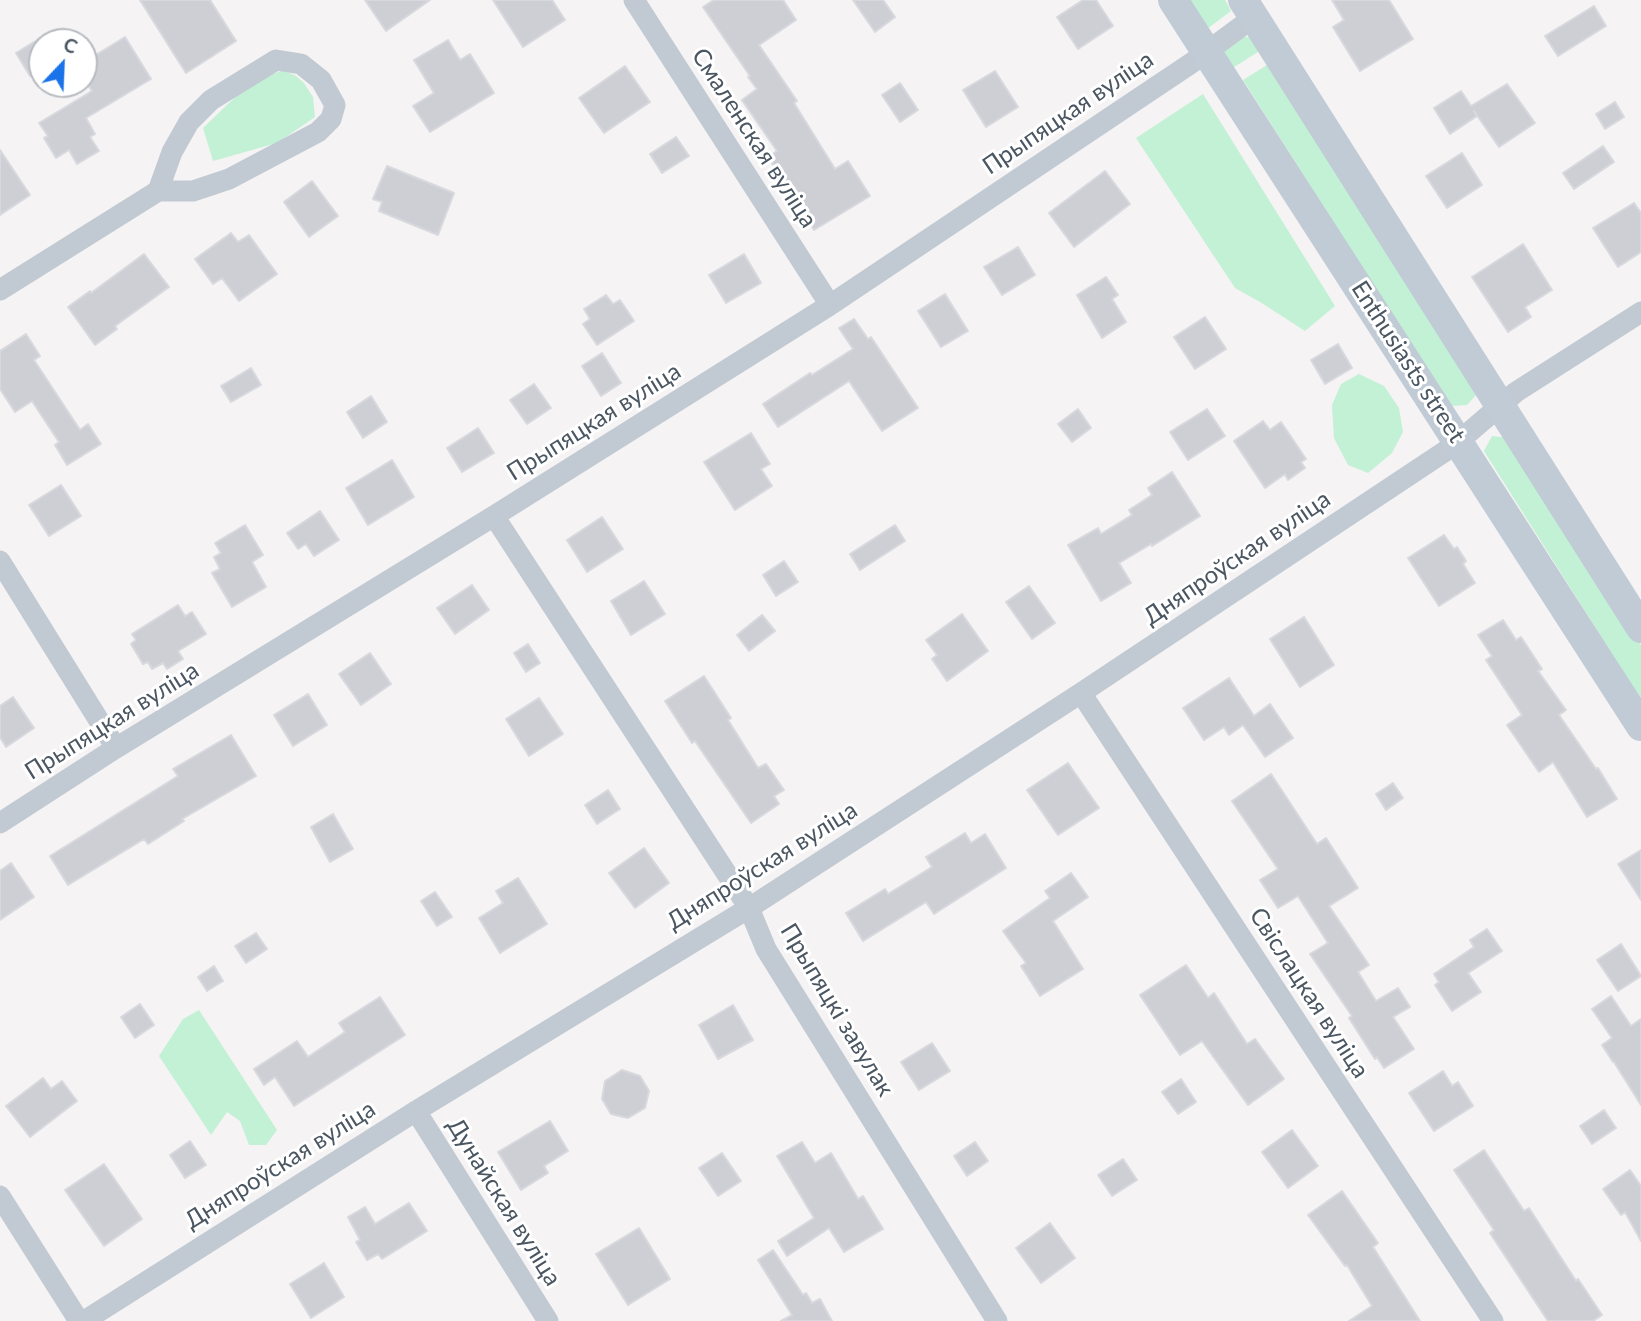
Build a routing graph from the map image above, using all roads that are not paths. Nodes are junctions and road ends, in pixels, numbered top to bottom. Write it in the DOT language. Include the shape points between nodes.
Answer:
graph roads {
  1 [pos="634,0"];
  2 [pos="1173,0"];
  3 [pos="1248,8"];
  4 [pos="1207,52"];
  5 [pos="158,191"];
  6 [pos="0,290"];
  7 [pos="830,305"];
  8 [pos="1641,312"];
  9 [pos="1501,405"];
  10 [pos="1459,441"];
  11 [pos="494,516"];
  12 [pos="0,561"];
  13 [pos="1641,628"];
  14 [pos="1081,693"];
  15 [pos="1641,726"];
  16 [pos="116,748"];
  17 [pos="0,823"];
  18 [pos="749,908"];
  19 [pos="416,1111"];
  20 [pos="0,1196"];
  21 [pos="82,1321"];
  22 [pos="548,1321"];
  23 [pos="997,1321"];
  24 [pos="1493,1321"];
  1 -- 7 [label="street, Смаленская вуліца"];
  2 -- 4 [label="street, Enthusiasts street"];
  3 -- 4 [label="street, Прыпяцкая вуліца"];
  3 -- 9 [label="street"];
  4 -- 7 [label="street, Прыпяцкая вуліца"];
  4 -- 10 [label="street, Enthusiasts street"];
  5 -- 5 [label="street" via="193,191 229,179 318,132 331,119 335,105 321,80 301,64 276,60 211,100 188,122"];
  5 -- 6 [label="street"];
  7 -- 11 [label="street, Прыпяцкая вуліца"];
  8 -- 9 [label="street, Дняпроўская вуліца"];
  9 -- 10 [label="street, Дняпроўская вуліца"];
  9 -- 13 [label="street"];
  10 -- 14 [label="street, Дняпроўская вуліца"];
  10 -- 15 [label="street, Enthusiasts street"];
  11 -- 16 [label="street, Прыпяцкая вуліца"];
  11 -- 18 [label="street, Прыпяцкі завулак"];
  12 -- 16 [label="street"];
  14 -- 18 [label="street, Дняпроўская вуліца"];
  14 -- 24 [label="street, Свіслацкая вуліца"];
  16 -- 17 [label="street, Прыпяцкая вуліца"];
  18 -- 19 [label="street, Дняпроўская вуліца"];
  18 -- 23 [label="street, Прыпяцкі завулак" via="766,950"];
  19 -- 21 [label="street, Дняпроўская вуліца"];
  19 -- 22 [label="street, Дунайская вуліца"];
  20 -- 21 [label="street"];
}
